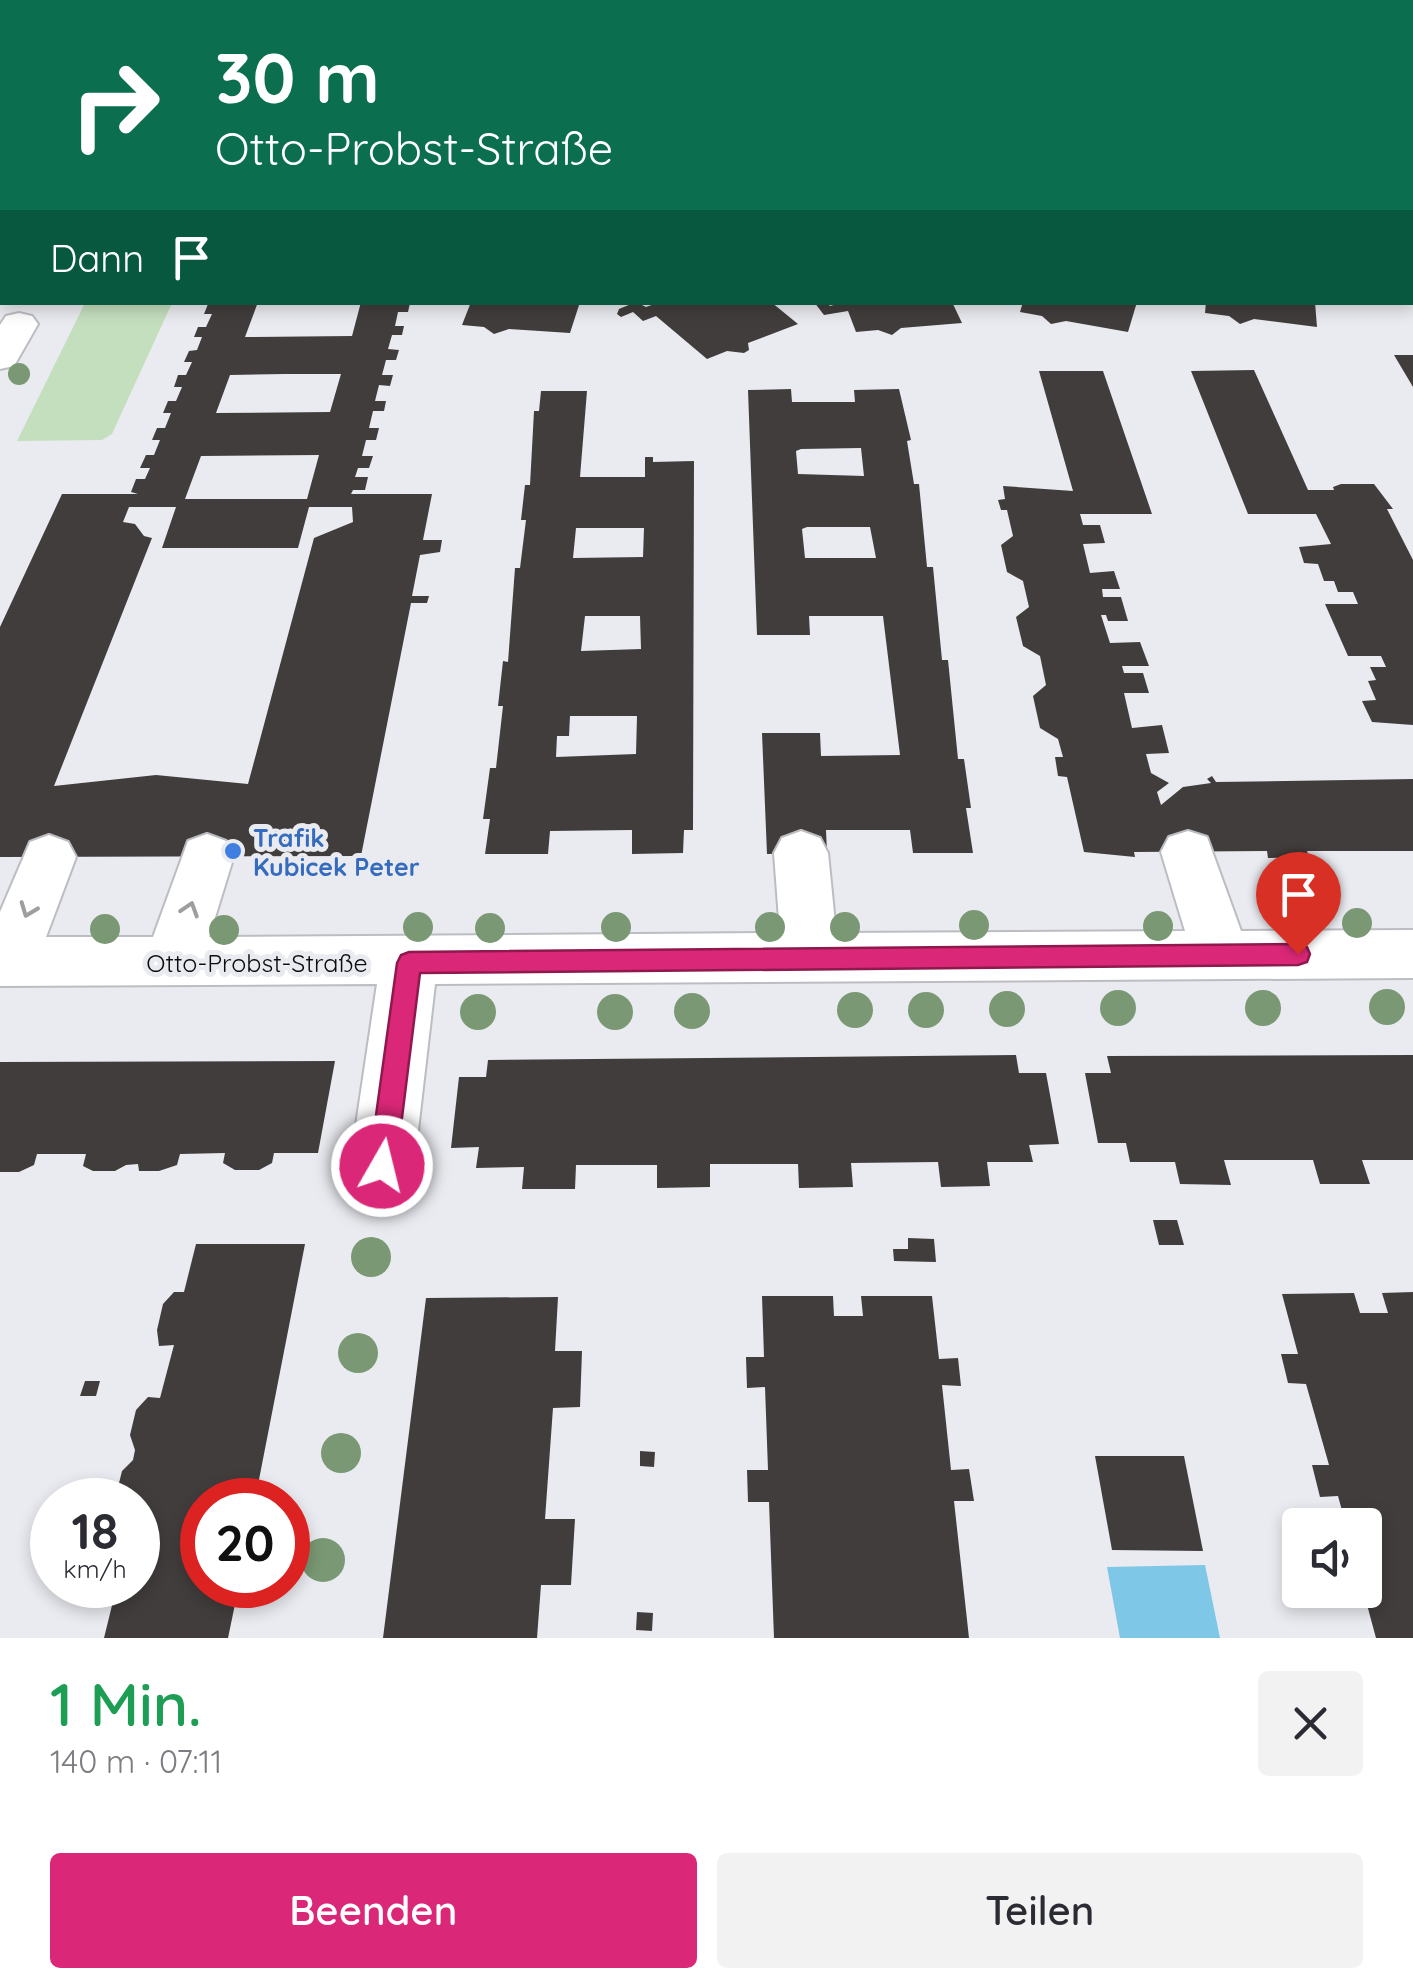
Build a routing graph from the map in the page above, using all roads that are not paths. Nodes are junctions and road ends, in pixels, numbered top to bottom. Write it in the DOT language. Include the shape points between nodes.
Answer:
graph roads {
  1 [pos="19,324"];
  2 [pos="0,358"];
  3 [pos="1188,852"];
  4 [pos="801,853"];
  5 [pos="207,856"];
  6 [pos="49,857"];
  7 [pos="1413,954"];
  8 [pos="1221,955"];
  9 [pos="810,958"];
  10 [pos="174,961"];
  11 [pos="4,962"];
  12 [pos="409,963"];
  13 [pos="382,1166"];
  1 -- 2 [label="street"];
  3 -- 8 [label="street"];
  4 -- 9 [label="street"];
  10 -- 5 [label="street, one-way"];
  6 -- 11 [label="street, one-way"];
  7 -- 8 [label="street, Otto-Probst-Straße"];
  8 -- 9 [label="street, Otto-Probst-Straße"];
  9 -- 12 [label="street, Otto-Probst-Straße"];
  10 -- 11 [label="street, Otto-Probst-Straße"];
  10 -- 12 [label="street, Otto-Probst-Straße"];
  12 -- 13 [label="street"];
}
